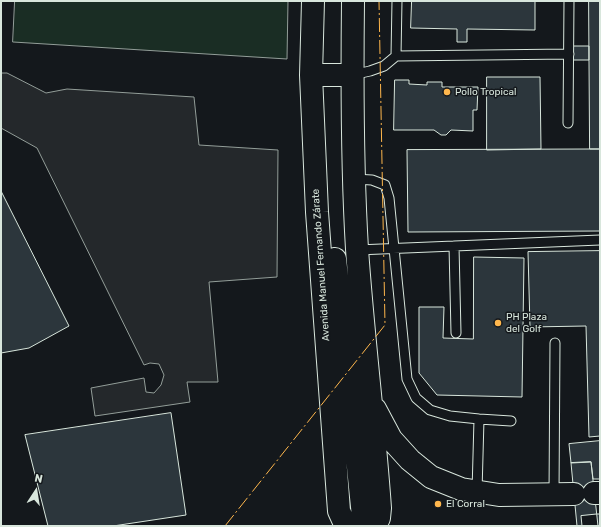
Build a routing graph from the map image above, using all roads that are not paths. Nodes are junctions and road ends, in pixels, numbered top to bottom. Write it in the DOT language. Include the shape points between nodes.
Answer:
graph roads {
  1 [pos="313,1"];
  2 [pos="353,1"];
  3 [pos="397,1"];
  4 [pos="569,1"];
  5 [pos="569,54"];
  6 [pos="396,56"];
  7 [pos="311,75"];
  8 [pos="352,75"];
  9 [pos="568,122"];
  10 [pos="354,179"];
  11 [pos="317,212"];
  12 [pos="600,240"];
  13 [pos="454,246"];
  14 [pos="394,248"];
  15 [pos="357,250"];
  16 [pos="456,333"];
  17 [pos="555,343"];
  18 [pos="361,400"];
  19 [pos="479,419"];
  20 [pos="511,421"];
  21 [pos="477,492"];
  22 [pos="581,494"];
  23 [pos="339,521"];
  24 [pos="364,526"];
  25 [pos="375,526"];
  1 -- 7 [label="main road, Avenida Manuel Fernando Zárate"];
  2 -- 8 [label="main road"];
  3 -- 6 [label="lane"];
  4 -- 5 [label="lane"];
  5 -- 6 [label="lane"];
  5 -- 9 [label="lane"];
  6 -- 8 [label="lane" via="384,66"];
  7 -- 8 [label="main road"];
  7 -- 11 [label="main road, Avenida Manuel Fernando Zárate"];
  8 -- 10 [label="main road"];
  10 -- 14 [label="lane" via="372,180 385,185 389,198"];
  10 -- 15 [label="main road"];
  11 -- 18 [label="main road" via="330,237"];
  11 -- 23 [label="main road, Avenida Manuel Fernando Zárate"];
  12 -- 13 [label="lane"];
  13 -- 14 [label="lane"];
  13 -- 16 [label="lane"];
  14 -- 15 [label="lane"];
  14 -- 19 [label="lane" via="407,379 416,398 430,410 450,416"];
  15 -- 18 [label="main road"];
  17 -- 22 [label="lane"];
  18 -- 21 [label="main road" via="410,460 431,477"];
  18 -- 24 [label="main road"];
  18 -- 25 [label="main road" via="380,508"];
  19 -- 20 [label="lane"];
  19 -- 21 [label="lane"];
  21 -- 22 [label="main road" via="499,495"];
}
